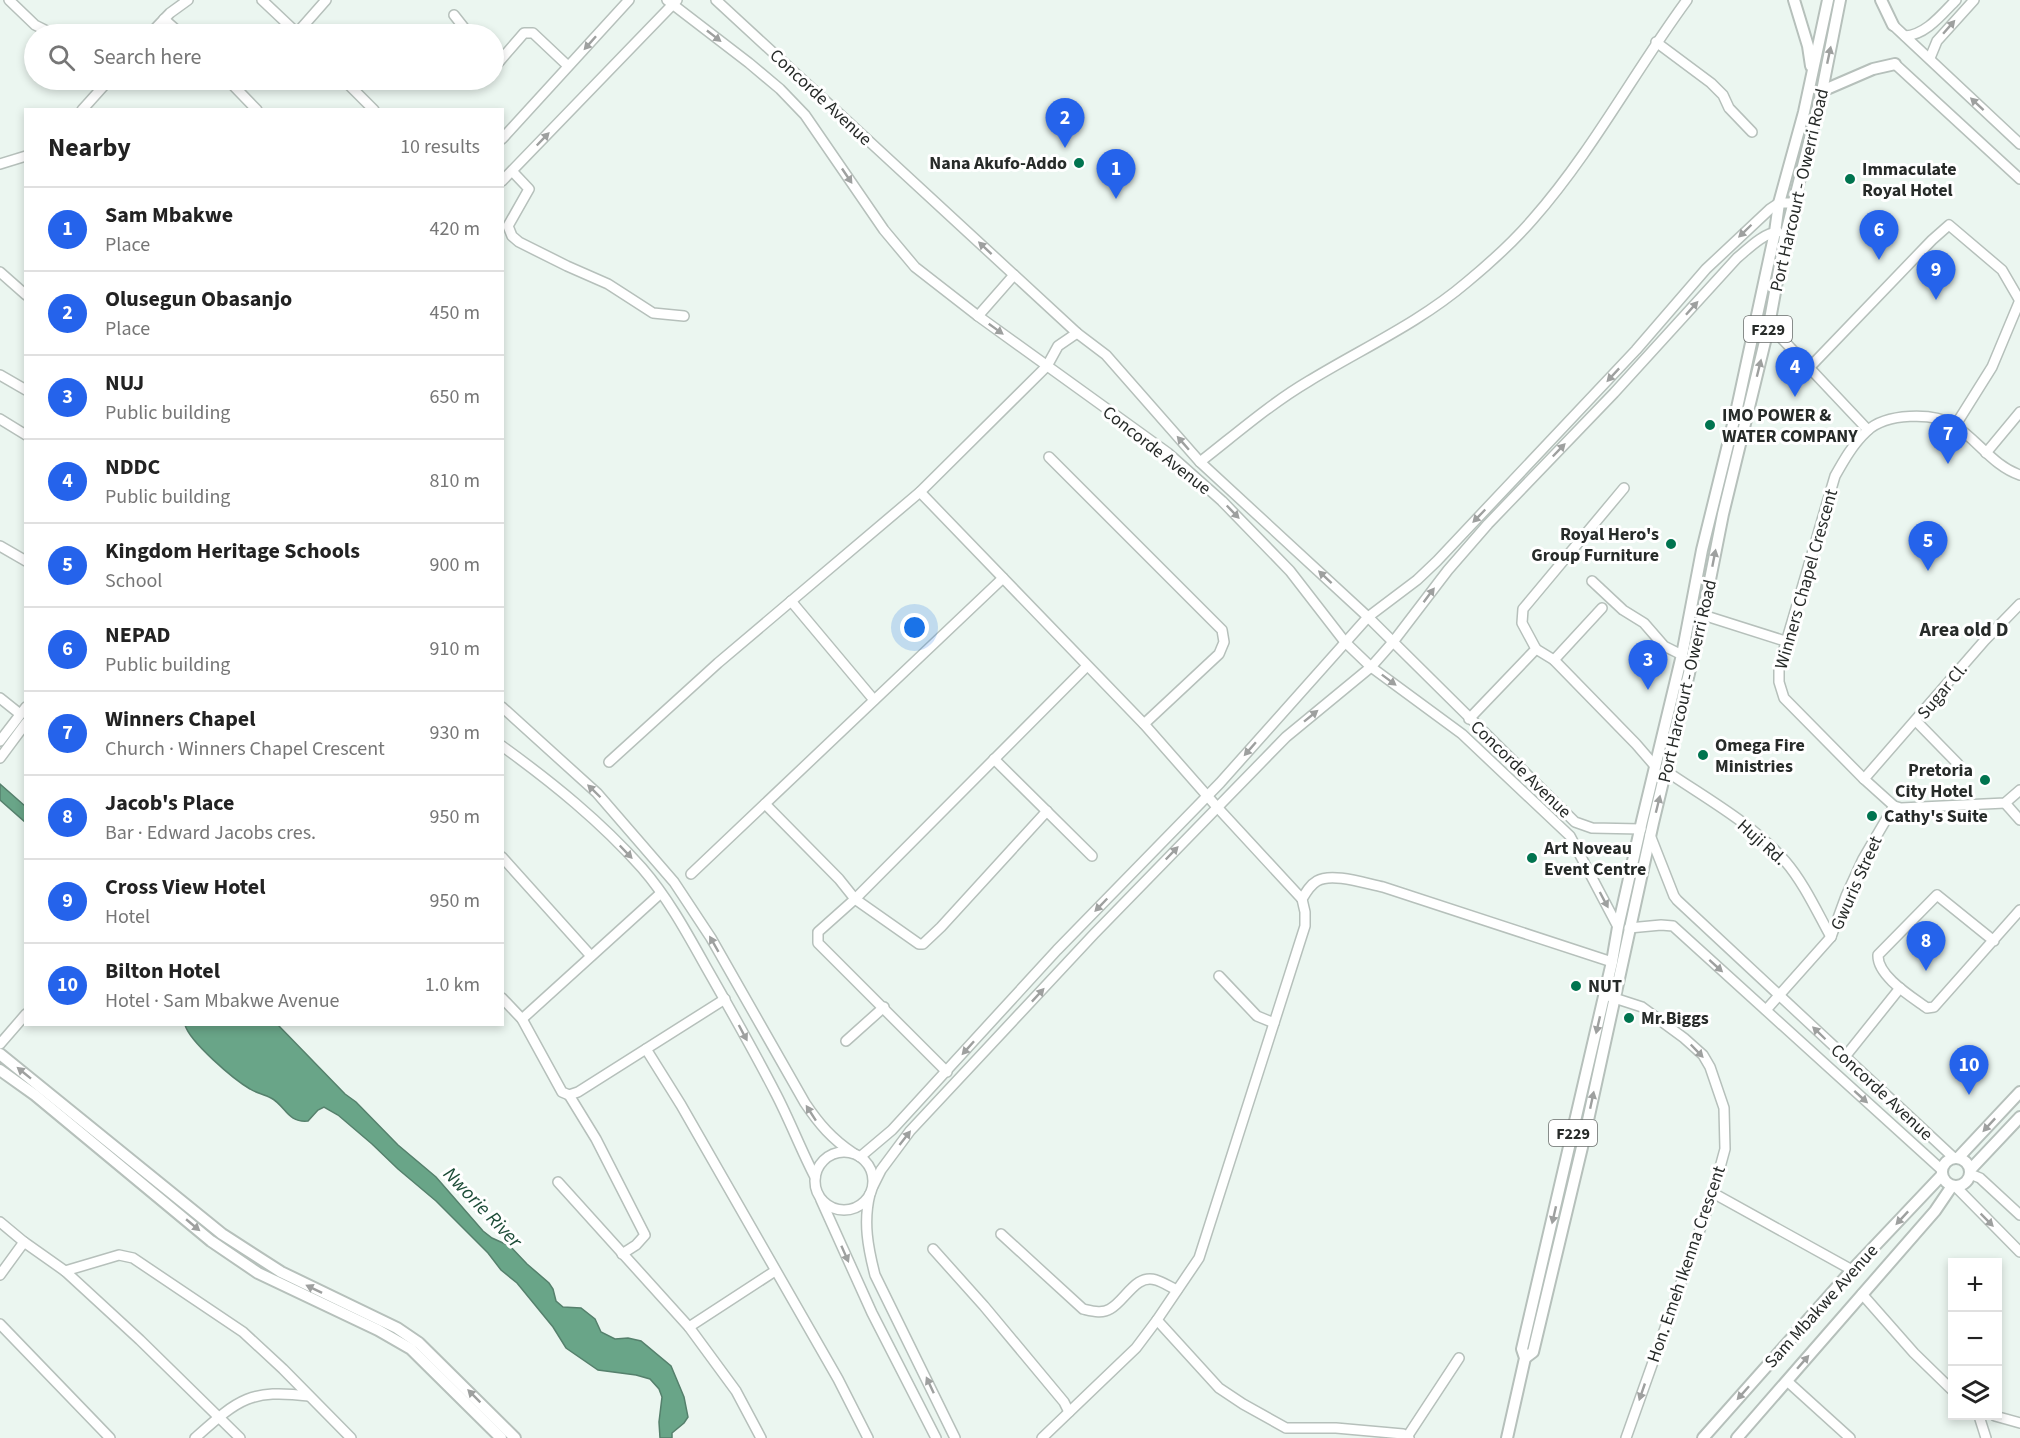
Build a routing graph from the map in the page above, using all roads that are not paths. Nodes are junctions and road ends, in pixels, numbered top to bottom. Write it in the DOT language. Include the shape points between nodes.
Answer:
graph roads {
  1 [pos="9,0"];
  2 [pos="188,0"];
  3 [pos="262,0"];
  4 [pos="326,0"];
  5 [pos="629,0"];
  6 [pos="716,0"];
  7 [pos="1687,0"];
  8 [pos="1794,0"];
  9 [pos="1828,0"];
  10 [pos="1840,0"];
  11 [pos="1881,0"];
  12 [pos="1956,0"];
  13 [pos="1974,0"];
  14 [pos="672,2"];
  15 [pos="454,15"];
  16 [pos="164,19"];
  17 [pos="35,24"];
  18 [pos="159,24"];
  19 [pos="170,24"];
  20 [pos="287,24"];
  21 [pos="306,24"];
  22 [pos="461,24"];
  23 [pos="1893,25"];
  24 [pos="1905,36"];
  25 [pos="1656,42"];
  26 [pos="504,56"];
  27 [pos="1930,58"];
  28 [pos="1895,64"];
  29 [pos="568,66"];
  30 [pos="1813,74"];
  31 [pos="100,90"];
  32 [pos="238,90"];
  33 [pos="354,90"];
  34 [pos="1822,91"];
  35 [pos="84,108"];
  36 [pos="255,108"];
  37 [pos="372,108"];
  38 [pos="1752,132"];
  39 [pos="504,137"];
  40 [pos="2020,144"];
  41 [pos="24,157"];
  42 [pos="0,164"];
  43 [pos="512,171"];
  44 [pos="504,179"];
  45 [pos="2020,179"];
  46 [pos="1779,203"];
  47 [pos="1793,203"];
  48 [pos="1775,232"];
  49 [pos="1786,233"];
  50 [pos="0,272"];
  51 [pos="1014,275"];
  52 [pos="24,293"];
  53 [pos="2020,300"];
  54 [pos="684,316"];
  55 [pos="978,316"];
  56 [pos="1769,325"];
  57 [pos="1077,333"];
  58 [pos="1047,366"];
  59 [pos="1809,368"];
  60 [pos="0,375"];
  61 [pos="24,389"];
  62 [pos="2020,412"];
  63 [pos="0,419"];
  64 [pos="1955,426"];
  65 [pos="1868,430"];
  66 [pos="24,434"];
  67 [pos="1986,453"];
  68 [pos="1049,457"];
  69 [pos="1200,462"];
  70 [pos="2020,475"];
  71 [pos="1718,486"];
  72 [pos="1730,487"];
  73 [pos="1624,488"];
  74 [pos="920,492"];
  75 [pos="0,546"];
  76 [pos="24,560"];
  77 [pos="1003,578"];
  78 [pos="1592,581"];
  79 [pos="791,601"];
  80 [pos="2020,604"];
  81 [pos="1602,608"];
  82 [pos="1703,615"];
  83 [pos="1368,617"];
  84 [pos="1785,641"];
  85 [pos="1345,642"];
  86 [pos="1393,642"];
  87 [pos="1536,649"];
  88 [pos="1682,655"];
  89 [pos="1554,660"];
  90 [pos="1087,666"];
  91 [pos="1371,667"];
  92 [pos="0,698"];
  93 [pos="874,700"];
  94 [pos="504,709"];
  95 [pos="23,711"];
  96 [pos="1469,719"];
  97 [pos="1916,722"];
  98 [pos="1144,724"];
  99 [pos="24,726"];
  100 [pos="0,741"];
  101 [pos="504,747"];
  102 [pos="0,758"];
  103 [pos="994,759"];
  104 [pos="609,762"];
  105 [pos="1958,764"];
  106 [pos="1655,766"];
  107 [pos="1666,771"];
  108 [pos="1864,779"];
  109 [pos="2020,790"];
  110 [pos="1208,795"];
  111 [pos="2005,803"];
  112 [pos="765,804"];
  113 [pos="1894,806"];
  114 [pos="1217,807"];
  115 [pos="1047,811"];
  116 [pos="2020,820"];
  117 [pos="1646,832"];
  118 [pos="1092,856"];
  119 [pos="504,859"];
  120 [pos="691,874"];
  121 [pos="661,893"];
  122 [pos="855,899"];
  123 [pos="1302,899"];
  124 [pos="2020,910"];
  125 [pos="1624,928"];
  126 [pos="1831,937"];
  127 [pos="1994,941"];
  128 [pos="591,956"];
  129 [pos="1612,962"];
  130 [pos="1218,976"];
  131 [pos="1900,988"];
  132 [pos="1778,995"];
  133 [pos="1610,996"];
  134 [pos="724,999"];
  135 [pos="504,1000"];
  136 [pos="884,1007"];
  137 [pos="1766,1010"];
  138 [pos="24,1016"];
  139 [pos="522,1019"];
  140 [pos="1274,1023"];
  141 [pos="846,1041"];
  142 [pos="0,1044"];
  143 [pos="645,1048"];
  144 [pos="0,1054"];
  145 [pos="1844,1058"];
  146 [pos="0,1070"];
  147 [pos="946,1072"];
  148 [pos="2020,1092"];
  149 [pos="570,1095"];
  150 [pos="2020,1117"];
  151 [pos="856,1155"];
  152 [pos="1956,1158"];
  153 [pos="1970,1172"];
  154 [pos="1942,1173"];
  155 [pos="815,1177"];
  156 [pos="558,1182"];
  157 [pos="1954,1186"];
  158 [pos="872,1190"];
  159 [pos="1713,1193"];
  160 [pos="821,1200"];
  161 [pos="2020,1215"];
  162 [pos="0,1222"];
  163 [pos="1001,1234"];
  164 [pos="24,1242"];
  165 [pos="933,1249"];
  166 [pos="2020,1252"];
  167 [pos="622,1254"];
  168 [pos="1852,1270"];
  169 [pos="65,1271"];
  170 [pos="775,1271"];
  171 [pos="0,1275"];
  172 [pos="1177,1290"];
  173 [pos="1862,1294"];
  174 [pos="1157,1320"];
  175 [pos="0,1324"];
  176 [pos="689,1327"];
  177 [pos="1460,1358"];
  178 [pos="1787,1381"];
  179 [pos="1948,1385"];
  180 [pos="309,1396"];
  181 [pos="1070,1412"];
  182 [pos="219,1417"];
  183 [pos="2002,1418"];
  184 [pos="1980,1420"];
  185 [pos="2020,1423"];
  186 [pos="1408,1437"];
  187 [pos="110,1438"];
  188 [pos="195,1438"];
  189 [pos="240,1438"];
  190 [pos="351,1438"];
  191 [pos="501,1438"];
  192 [pos="515,1438"];
  193 [pos="761,1438"];
  194 [pos="868,1438"];
  195 [pos="936,1438"];
  196 [pos="955,1438"];
  197 [pos="1042,1438"];
  198 [pos="1507,1438"];
  199 [pos="1626,1438"];
  200 [pos="1703,1438"];
  201 [pos="1737,1438"];
  202 [pos="1850,1438"];
  203 [pos="1986,1438"];
  1 -- 17 [label="street"];
  2 -- 16 [label="street"];
  3 -- 20 [label="street"];
  4 -- 21 [label="street"];
  5 -- 29 [label="street, one-way"];
  51 -- 6 [label="street, Concorde Avenue, one-way"];
  7 -- 25 [label="street"];
  8 -- 30 [label="main road"];
  9 -- 30 [label="main road, Port Harcourt - Owerri Road / F229"];
  34 -- 10 [label="main road, Port Harcourt - Owerri Road / F229, one-way"];
  11 -- 23 [label="main road"];
  12 -- 24 [label="street" via="1927,27"];
  27 -- 13 [label="street, one-way" via="1937,41"];
  43 -- 14 [label="street, one-way"];
  14 -- 55 [label="street, Concorde Avenue, one-way" via="749,63 805,115 902,252 915,267"];
  15 -- 22 [label="street"];
  16 -- 18 [label="street"];
  16 -- 19 [label="street"];
  23 -- 24 [label="street"];
  24 -- 27 [label="street"];
  25 -- 38 [label="street" via="1711,83"];
  25 -- 69 [label="street" via="1582,155 1533,219 1475,275 1422,316 1282,398"];
  26 -- 29 [label="street" via="529,32"];
  40 -- 27 [label="street, one-way"];
  28 -- 34 [label="main road"];
  28 -- 45 [label="street"];
  29 -- 39 [label="street"];
  30 -- 46 [label="main road, Port Harcourt - Owerri Road / F229"];
  31 -- 35 [label="street"];
  32 -- 36 [label="street"];
  33 -- 37 [label="street"];
  34 -- 47 [label="main road, Port Harcourt - Owerri Road / F229"];
  41 -- 42 [label="street"];
  43 -- 44 [label="street"];
  43 -- 54 [label="street" via="529,189 510,220 512,236 543,255 608,284 653,313"];
  46 -- 47 [label="street"];
  46 -- 48 [label="main road, Port Harcourt - Owerri Road / F229"];
  46 -- 83 [label="street, one-way" via="1706,269 1636,350 1437,561"];
  47 -- 49 [label="main road, Port Harcourt - Owerri Road / F229"];
  48 -- 49 [label="street"];
  48 -- 71 [label="main road, Port Harcourt - Owerri Road / F229"];
  86 -- 48 [label="street, one-way" via="1488,524 1737,258"];
  49 -- 56 [label="main road, Port Harcourt - Owerri Road / F229"];
  50 -- 52 [label="street"];
  51 -- 55 [label="street"];
  51 -- 57 [label="street, Concorde Avenue"];
  53 -- 59 [label="street" via="2002,270 1949,225"];
  53 -- 64 [label="street" via="1992,367"];
  55 -- 58 [label="street, Concorde Avenue, one-way"];
  56 -- 59 [label="street"];
  72 -- 56 [label="main road, Port Harcourt - Owerri Road / F229, one-way"];
  57 -- 58 [label="street" via="1058,346"];
  69 -- 57 [label="street, Concorde Avenue, one-way" via="1106,355"];
  58 -- 74 [label="street"];
  58 -- 85 [label="street, Concorde Avenue, one-way" via="1168,453 1222,501 1290,571"];
  59 -- 65 [label="street"];
  60 -- 61 [label="street"];
  62 -- 67 [label="street"];
  63 -- 66 [label="street"];
  64 -- 65 [label="street, Winners Chapel Crescent" via="1921,416 1901,417"];
  64 -- 67 [label="street, Winners Chapel Crescent"];
  65 -- 84 [label="street, Winners Chapel Crescent" via="1835,476"];
  67 -- 70 [label="street, Winners Chapel Crescent"];
  68 -- 98 [label="street" via="1222,630 1224,642 1219,654"];
  83 -- 69 [label="street, Concorde Avenue, one-way"];
  71 -- 72 [label="main road"];
  71 -- 88 [label="main road, Port Harcourt - Owerri Road / F229"];
  82 -- 72 [label="main road, Port Harcourt - Owerri Road / F229, one-way"];
  73 -- 87 [label="street" via="1523,609 1522,623"];
  74 -- 77 [label="street"];
  74 -- 79 [label="street"];
  75 -- 76 [label="street"];
  77 -- 90 [label="street"];
  77 -- 93 [label="street"];
  78 -- 88 [label="street" via="1623,610 1644,623 1660,643"];
  79 -- 93 [label="street"];
  79 -- 104 [label="street"];
  80 -- 97 [label="street, Sugar Cl."];
  81 -- 89 [label="street"];
  82 -- 84 [label="street"];
  82 -- 107 [label="main road, Port Harcourt - Owerri Road / F229"];
  83 -- 85 [label="street"];
  83 -- 86 [label="street, Concorde Avenue"];
  84 -- 108 [label="street, Winners Chapel Crescent" via="1779,666 1784,698"];
  85 -- 91 [label="street, Concorde Avenue"];
  85 -- 110 [label="street, one-way"];
  86 -- 91 [label="street"];
  86 -- 96 [label="street, Concorde Avenue"];
  87 -- 89 [label="street"];
  87 -- 96 [label="street"];
  88 -- 106 [label="main road, Port Harcourt - Owerri Road / F229"];
  89 -- 106 [label="street"];
  90 -- 98 [label="street"];
  90 -- 103 [label="street"];
  114 -- 91 [label="street, one-way" via="1286,737"];
  91 -- 125 [label="street, Concorde Avenue, one-way" via="1462,734 1570,836"];
  92 -- 95 [label="street"];
  93 -- 112 [label="street"];
  151 -- 94 [label="street, one-way" via="820,1126 675,882 597,793"];
  95 -- 100 [label="street"];
  96 -- 117 [label="street, Concorde Avenue" via="1575,822 1592,828"];
  97 -- 105 [label="street"];
  97 -- 108 [label="street, Sugar Cl."];
  98 -- 110 [label="street"];
  99 -- 102 [label="street"];
  101 -- 121 [label="street, one-way" via="596,820"];
  103 -- 115 [label="street"];
  103 -- 122 [label="street"];
  106 -- 107 [label="main road"];
  106 -- 117 [label="main road, Port Harcourt - Owerri Road / F229"];
  117 -- 107 [label="main road, Port Harcourt - Owerri Road / F229, one-way"];
  107 -- 126 [label="street, Huji Rd." via="1774,849"];
  108 -- 113 [label="street, Winners Chapel Crescent"];
  109 -- 111 [label="street"];
  110 -- 114 [label="street"];
  110 -- 147 [label="street, one-way" via="1057,950"];
  111 -- 113 [label="street"];
  111 -- 116 [label="street"];
  112 -- 120 [label="street"];
  112 -- 122 [label="street"];
  113 -- 126 [label="street, Gwuris Street" via="1863,859"];
  114 -- 123 [label="street"];
  158 -- 114 [label="street, one-way" via="881,1170 910,1131"];
  115 -- 118 [label="street"];
  115 -- 122 [label="street" via="923,944 916,943"];
  117 -- 125 [label="main road, Port Harcourt - Owerri Road / F229"];
  117 -- 132 [label="street, Concorde Avenue" via="1674,896"];
  119 -- 128 [label="street"];
  121 -- 128 [label="street"];
  121 -- 134 [label="street"];
  122 -- 136 [label="street" via="818,932 818,942"];
  123 -- 129 [label="street" via="1317,881 1351,880"];
  123 -- 140 [label="street" via="1305,926"];
  124 -- 127 [label="street"];
  125 -- 129 [label="main road, Port Harcourt - Owerri Road / F229"];
  125 -- 133 [label="main road, Port Harcourt - Owerri Road / F229"];
  125 -- 137 [label="street, Concorde Avenue, one-way" via="1673,926"];
  126 -- 132 [label="street, Gwuris Street"];
  127 -- 131 [label="street" via="1934,1006 1927,1008"];
  127 -- 131 [label="street" via="1937,895 1878,955 1882,968"];
  128 -- 139 [label="street"];
  129 -- 133 [label="main road, Port Harcourt - Owerri Road / F229"];
  130 -- 140 [label="street" via="1257,1016"];
  131 -- 145 [label="street"];
  132 -- 137 [label="street, Gwuris Street"];
  145 -- 132 [label="street, Concorde Avenue, one-way"];
  133 -- 159 [label="street, Hon. Emeh Ikenna Crescent, one-way" via="1642,1007 1703,1055 1710,1067 1724,1108 1725,1149"];
  133 -- 198 [label="main road, Port Harcourt - Owerri Road / F229" via="1534,1325 1522,1349 1526,1358"];
  134 -- 143 [label="street"];
  134 -- 155 [label="street, one-way" via="777,1096"];
  135 -- 139 [label="street"];
  136 -- 141 [label="street"];
  136 -- 147 [label="street"];
  137 -- 154 [label="street, Concorde Avenue, one-way"];
  138 -- 142 [label="street"];
  139 -- 149 [label="street" via="562,1092"];
  140 -- 172 [label="street" via="1199,1258"];
  143 -- 149 [label="street"];
  143 -- 170 [label="street"];
  192 -- 144 [label="main road, one-way" via="419,1343 397,1328 281,1272 222,1234"];
  145 -- 152 [label="street, Concorde Avenue"];
  146 -- 191 [label="main road, one-way" via="238,1260 411,1348"];
  147 -- 151 [label="street" via="892,1130"];
  148 -- 152 [label="main road, one-way"];
  149 -- 167 [label="street" via="645,1234"];
  150 -- 153 [label="main road"];
  151 -- 155 [label="street" via="828,1156"];
  151 -- 158 [label="street" via="871,1170"];
  152 -- 153 [label="main road" via="1966,1162"];
  152 -- 154 [label="main road" via="1946,1162"];
  153 -- 157 [label="main road" via="1966,1181"];
  153 -- 161 [label="street"];
  154 -- 157 [label="main road" via="1944,1180"];
  154 -- 168 [label="main road, Sam Mbakwe Avenue, one-way"];
  155 -- 160 [label="street"];
  156 -- 167 [label="street"];
  157 -- 166 [label="street, one-way"];
  157 -- 173 [label="main road, Sam Mbakwe Avenue"];
  158 -- 160 [label="street" via="851,1210 835,1209"];
  196 -- 158 [label="street, one-way" via="875,1275 866,1228 866,1208"];
  159 -- 168 [label="street"];
  159 -- 199 [label="street, Hon. Emeh Ikenna Crescent, one-way"];
  160 -- 195 [label="street, one-way" via="872,1314"];
  162 -- 164 [label="street"];
  163 -- 172 [label="street" via="1083,1309 1110,1309 1131,1288 1149,1279"];
  164 -- 169 [label="street"];
  164 -- 171 [label="street"];
  165 -- 181 [label="street" via="984,1305"];
  167 -- 176 [label="street"];
  168 -- 200 [label="main road, Sam Mbakwe Avenue, one-way"];
  169 -- 180 [label="street" via="119,1256 133,1258 243,1332"];
  169 -- 182 [label="street"];
  170 -- 176 [label="street"];
  170 -- 194 [label="street"];
  172 -- 174 [label="street"];
  178 -- 173 [label="main road, Sam Mbakwe Avenue, one-way"];
  173 -- 179 [label="street"];
  174 -- 181 [label="street" via="1136,1348"];
  174 -- 186 [label="street" via="1220,1388 1286,1428 1336,1428"];
  175 -- 187 [label="street"];
  176 -- 193 [label="street" via="736,1391"];
  177 -- 186 [label="street"];
  178 -- 201 [label="main road, Sam Mbakwe Avenue"];
  178 -- 202 [label="street"];
  180 -- 182 [label="street" via="265,1394 245,1399"];
  180 -- 190 [label="street"];
  181 -- 197 [label="street"];
  182 -- 188 [label="street"];
  182 -- 189 [label="street"];
  183 -- 185 [label="street"];
  184 -- 203 [label="street"];
}
